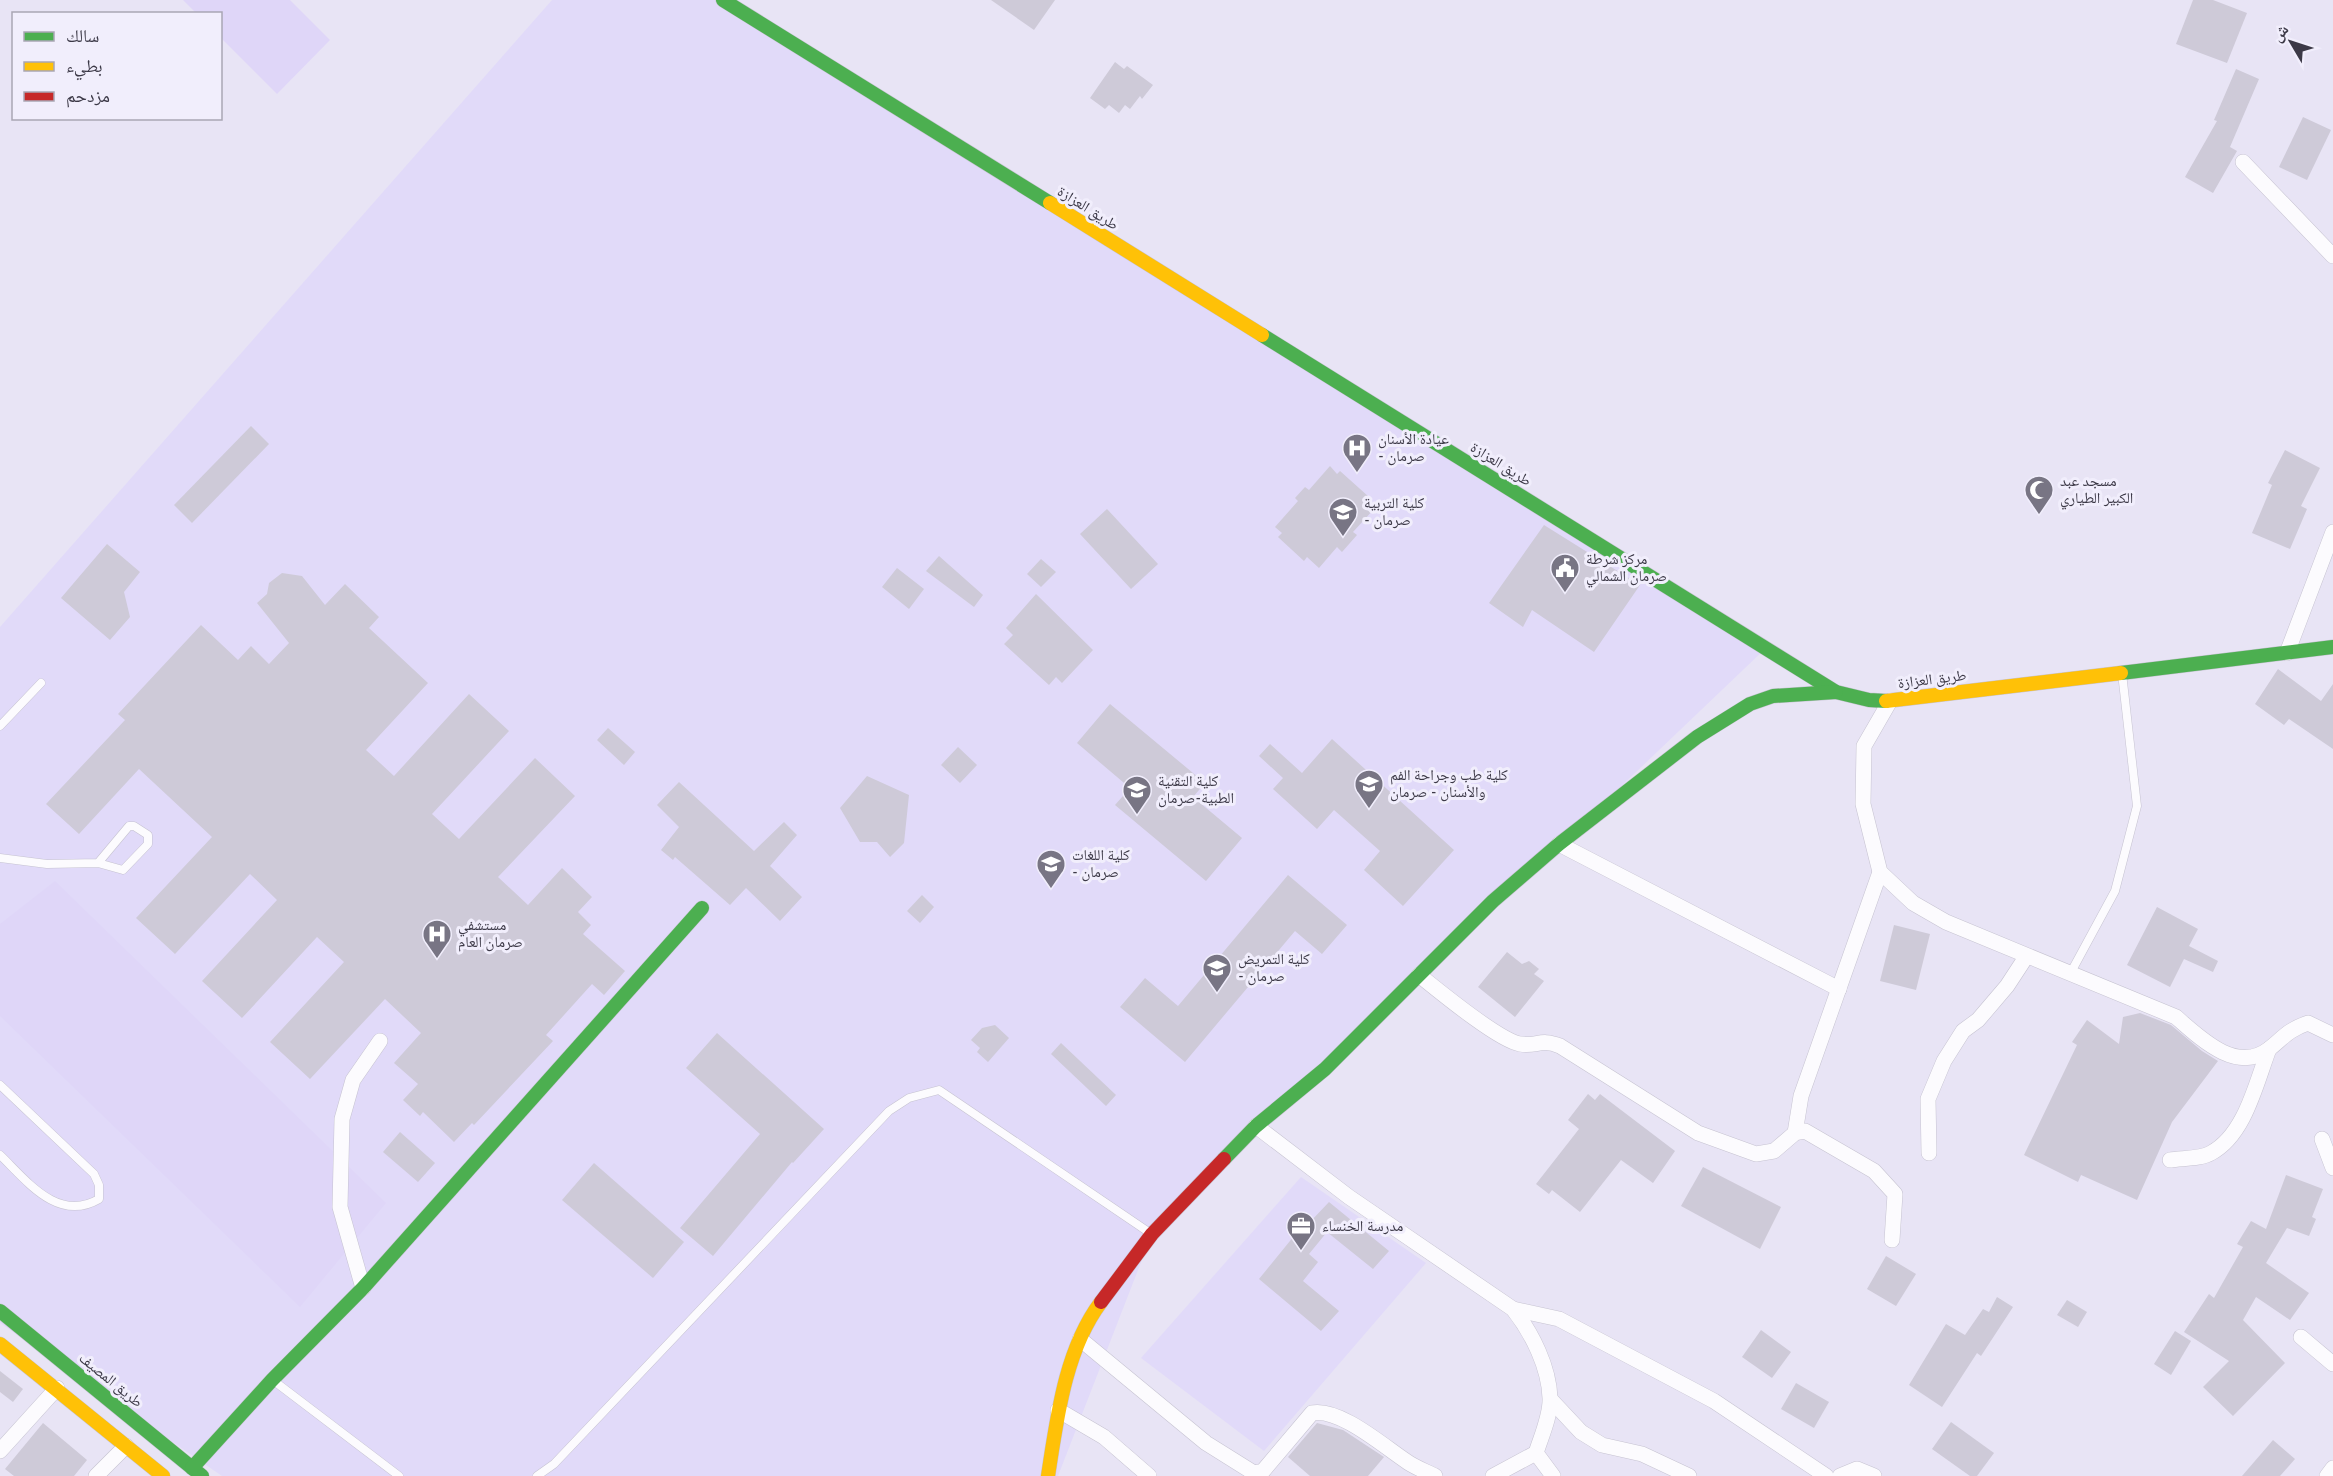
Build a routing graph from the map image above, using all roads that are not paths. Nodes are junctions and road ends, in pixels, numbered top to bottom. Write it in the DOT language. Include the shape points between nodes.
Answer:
graph roads {
  1 [pos="723,0"];
  2 [pos="2242,162"];
  3 [pos="2333,256"];
  4 [pos="2333,532"];
  5 [pos="2333,647"];
  6 [pos="2288,653"];
  7 [pos="2122,673"];
  8 [pos="41,683"];
  9 [pos="1836,692"];
  10 [pos="1890,701"];
  11 [pos="0,726"];
  12 [pos="1559,844"];
  13 [pos="0,858"];
  14 [pos="98,863"];
  15 [pos="1880,872"];
  16 [pos="702,908"];
  17 [pos="2026,957"];
  18 [pos="2070,974"];
  19 [pos="1419,975"];
  20 [pos="1839,989"];
  21 [pos="2333,1035"];
  22 [pos="380,1041"];
  23 [pos="2269,1049"];
  24 [pos="0,1085"];
  25 [pos="1256,1126"];
  26 [pos="1795,1133"];
  27 [pos="2322,1139"];
  28 [pos="1929,1153"];
  29 [pos="0,1155"];
  30 [pos="2170,1160"];
  31 [pos="2333,1168"];
  32 [pos="1152,1234"];
  33 [pos="1892,1240"];
  34 [pos="363,1288"];
  35 [pos="1513,1309"];
  36 [pos="0,1311"];
  37 [pos="2301,1337"];
  38 [pos="1080,1339"];
  39 [pos="0,1344"];
  40 [pos="2333,1364"];
  41 [pos="272,1380"];
  42 [pos="57,1388"];
  43 [pos="1551,1400"];
  44 [pos="1058,1410"];
  45 [pos="126,1446"];
  46 [pos="0,1451"];
  47 [pos="1536,1453"];
  48 [pos="2333,1468"];
  49 [pos="197,1472"];
  50 [pos="96,1476"];
  51 [pos="163,1476"];
  52 [pos="399,1476"];
  53 [pos="537,1476"];
  54 [pos="1048,1476"];
  55 [pos="1149,1476"];
  56 [pos="1435,1476"];
  57 [pos="1494,1476"];
  58 [pos="1553,1476"];
  59 [pos="1689,1476"];
  60 [pos="1826,1476"];
  61 [pos="1840,1476"];
  62 [pos="1874,1476"];
  63 [pos="2327,1476"];
  1 -- 9 [label="street, طريق العزازة"];
  2 -- 3 [label="street"];
  4 -- 6 [label="street"];
  5 -- 6 [label="street, طريق العزازة"];
  6 -- 7 [label="street, طريق العزازة"];
  7 -- 10 [label="street, طريق العزازة"];
  7 -- 18 [label="lane" via="2137,806 2115,891"];
  8 -- 11 [label="lane"];
  9 -- 10 [label="street, طريق العزازة"];
  9 -- 12 [label="street" via="1773,696 1750,704 1697,736"];
  10 -- 15 [label="street" via="1864,746 1863,804"];
  12 -- 19 [label="street"];
  12 -- 20 [label="street"];
  13 -- 14 [label="lane" via="47,864"];
  14 -- 14 [label="lane" via="123,870 148,844 148,835 129,826"];
  15 -- 17 [label="street" via="1913,903"];
  15 -- 20 [label="street"];
  16 -- 34 [label="street"];
  17 -- 18 [label="street"];
  17 -- 28 [label="street" via="2007,986 1978,1020 1963,1031 1944,1061 1928,1099"];
  18 -- 23 [label="street" via="2176,1017 2232,1057 2252,1060"];
  19 -- 25 [label="street" via="1325,1069"];
  19 -- 26 [label="street" via="1473,1017 1518,1044 1541,1041 1560,1046 1698,1133 1756,1154 1774,1151"];
  20 -- 26 [label="street" via="1801,1096"];
  21 -- 23 [label="street" via="2308,1023 2288,1031"];
  22 -- 34 [label="street" via="353,1080 342,1119 340,1207"];
  23 -- 30 [label="street" via="2244,1114 2229,1137 2210,1154"];
  24 -- 29 [label="lane" via="94,1174 99,1199 68,1207 50,1202"];
  25 -- 32 [label="street"];
  25 -- 35 [label="street" via="1349,1197"];
  26 -- 33 [label="street" via="1804,1131 1874,1171 1895,1194"];
  27 -- 31 [label="street"];
  32 -- 38 [label="street" via="1098,1305"];
  32 -- 53 [label="lane" via="939,1090 909,1098 889,1111 555,1464"];
  34 -- 41 [label="street"];
  35 -- 43 [label="street" via="1527,1326 1543,1363"];
  35 -- 60 [label="street" via="1559,1319 1714,1401"];
  36 -- 49 [label="street, طريق المصيف"];
  37 -- 40 [label="street"];
  38 -- 44 [label="street"];
  38 -- 56 [label="street" via="1206,1443 1254,1473 1263,1472 1312,1413 1322,1411"];
  39 -- 42 [label="street"];
  41 -- 49 [label="street"];
  41 -- 52 [label="lane"];
  42 -- 45 [label="street"];
  42 -- 46 [label="street"];
  43 -- 47 [label="street"];
  43 -- 59 [label="street" via="1581,1432 1602,1445 1642,1454"];
  44 -- 54 [label="street"];
  44 -- 55 [label="street" via="1104,1437"];
  45 -- 50 [label="street"];
  45 -- 51 [label="street"];
  47 -- 57 [label="street"];
  47 -- 58 [label="street"];
  48 -- 63 [label="street"];
  61 -- 62 [label="street" via="1857,1469"];
}
